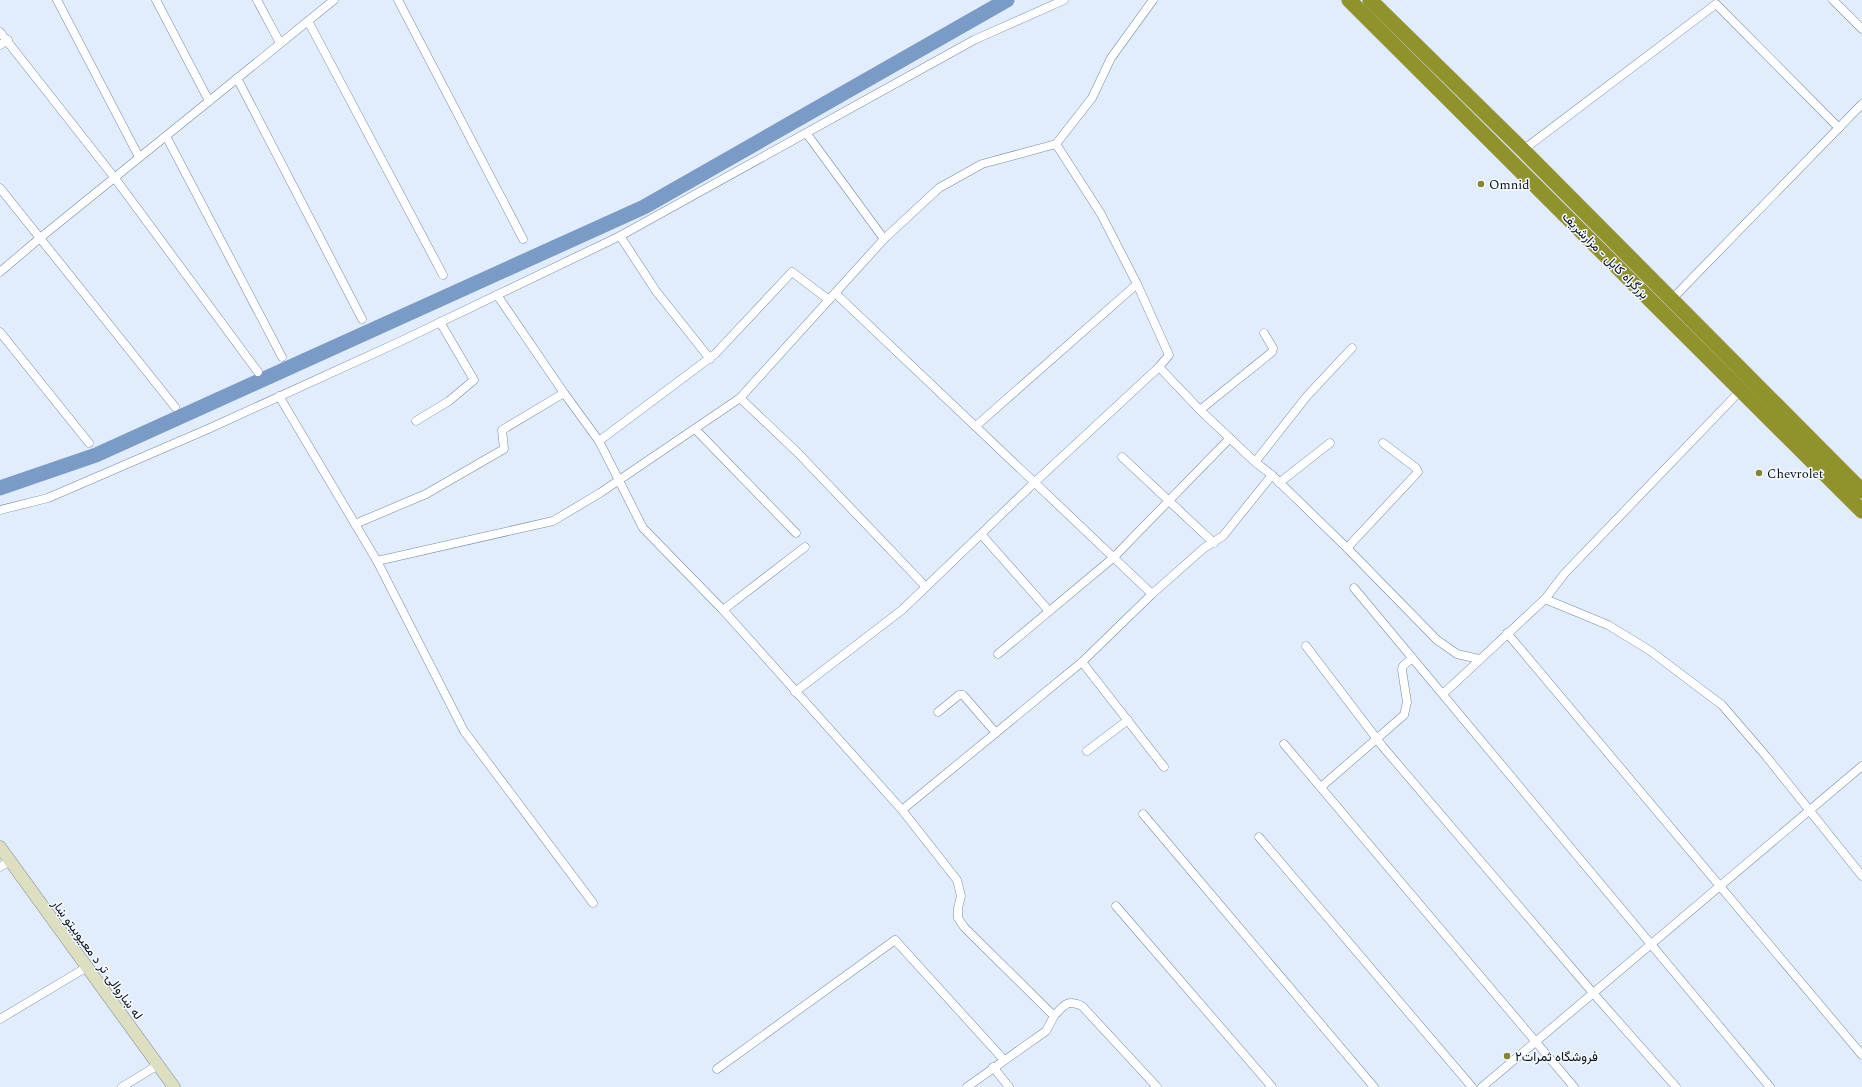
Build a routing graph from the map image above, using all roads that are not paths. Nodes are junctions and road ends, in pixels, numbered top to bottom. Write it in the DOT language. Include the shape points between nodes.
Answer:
graph roads {
  1 [pos="57,0"];
  2 [pos="156,0"];
  3 [pos="257,0"];
  4 [pos="334,0"];
  5 [pos="398,0"];
  6 [pos="1064,0"];
  7 [pos="1153,0"];
  8 [pos="1350,0"];
  9 [pos="1370,0"];
  10 [pos="1833,0"];
  11 [pos="308,21"];
  12 [pos="1862,29"];
  13 [pos="0,32"];
  14 [pos="8,40"];
  15 [pos="280,43"];
  16 [pos="0,45"];
  17 [pos="237,78"];
  18 [pos="209,101"];
  19 [pos="1862,104"];
  20 [pos="1839,128"];
  21 [pos="807,134"];
  22 [pos="166,136"];
  23 [pos="1056,144"];
  24 [pos="1523,150"];
  25 [pos="139,157"];
  26 [pos="114,178"];
  27 [pos="0,188"];
  28 [pos="620,236"];
  29 [pos="40,238"];
  30 [pos="884,238"];
  31 [pos="523,239"];
  32 [pos="0,272"];
  33 [pos="443,275"];
  34 [pos="1137,284"];
  35 [pos="835,293"];
  36 [pos="497,295"];
  37 [pos="1672,299"];
  38 [pos="829,300"];
  39 [pos="362,319"];
  40 [pos="440,322"];
  41 [pos="0,332"];
  42 [pos="1264,333"];
  43 [pos="1352,348"];
  44 [pos="282,357"];
  45 [pos="710,359"];
  46 [pos="1159,367"];
  47 [pos="258,372"];
  48 [pos="1752,379"];
  49 [pos="1742,390"];
  50 [pos="564,393"];
  51 [pos="279,396"];
  52 [pos="740,398"];
  53 [pos="175,407"];
  54 [pos="1200,410"];
  55 [pos="416,421"];
  56 [pos="976,426"];
  57 [pos="695,429"];
  58 [pos="1230,438"];
  59 [pos="599,441"];
  60 [pos="89,443"];
  61 [pos="1330,443"];
  62 [pos="1383,443"];
  63 [pos="1122,458"];
  64 [pos="1255,462"];
  65 [pos="1272,476"];
  66 [pos="619,480"];
  67 [pos="1035,482"];
  68 [pos="1279,483"];
  69 [pos="1862,491"];
  70 [pos="1169,502"];
  71 [pos="0,510"];
  72 [pos="1862,511"];
  73 [pos="355,524"];
  74 [pos="796,533"];
  75 [pos="981,534"];
  76 [pos="1214,543"];
  77 [pos="805,547"];
  78 [pos="1348,548"];
  79 [pos="1113,558"];
  80 [pos="377,562"];
  81 [pos="926,587"];
  82 [pos="1354,588"];
  83 [pos="1152,594"];
  84 [pos="1545,599"];
  85 [pos="723,610"];
  86 [pos="1048,611"];
  87 [pos="1507,634"];
  88 [pos="1306,646"];
  89 [pos="998,654"];
  90 [pos="1412,658"];
  91 [pos="1478,659"];
  92 [pos="1082,662"];
  93 [pos="795,692"];
  94 [pos="1442,694"];
  95 [pos="938,712"];
  96 [pos="1128,720"];
  97 [pos="996,732"];
  98 [pos="1378,739"];
  99 [pos="1284,744"];
  100 [pos="1087,751"];
  101 [pos="1862,766"];
  102 [pos="1164,767"];
  103 [pos="1321,787"];
  104 [pos="902,810"];
  105 [pos="1809,810"];
  106 [pos="1143,814"];
  107 [pos="1259,837"];
  108 [pos="0,847"];
  109 [pos="5,864"];
  110 [pos="1862,876"];
  111 [pos="1719,887"];
  112 [pos="593,903"];
  113 [pos="1116,906"];
  114 [pos="1652,944"];
  115 [pos="87,966"];
  116 [pos="1593,993"];
  117 [pos="1054,1016"];
  118 [pos="0,1019"];
  119 [pos="1535,1042"];
  120 [pos="1862,1055"];
  121 [pos="1004,1060"];
  122 [pos="158,1065"];
  123 [pos="994,1067"];
  124 [pos="717,1069"];
  125 [pos="122,1087"];
  126 [pos="174,1087"];
  127 [pos="967,1087"];
  128 [pos="1009,1087"];
  129 [pos="1157,1087"];
  130 [pos="1272,1087"];
  131 [pos="1374,1087"];
  132 [pos="1472,1087"];
  133 [pos="1482,1087"];
  134 [pos="1574,1087"];
  135 [pos="1676,1087"];
  136 [pos="1770,1087"];
  1 -- 25 [label="street"];
  2 -- 18 [label="street"];
  3 -- 15 [label="street"];
  4 -- 11 [label="street"];
  5 -- 31 [label="street"];
  6 -- 21 [label="street" via="974,40"];
  7 -- 23 [label="street" via="1111,58 1092,98"];
  8 -- 49 [label="highway, بزرگراه کابل - مزارشریف"];
  9 -- 24 [label="highway, بزرگراه کابل - مزارشریف"];
  10 -- 12 [label="street"];
  11 -- 15 [label="street"];
  11 -- 33 [label="street"];
  13 -- 14 [label="street"];
  14 -- 16 [label="street"];
  14 -- 26 [label="street"];
  15 -- 17 [label="street"];
  17 -- 18 [label="street"];
  17 -- 39 [label="street"];
  18 -- 22 [label="street"];
  19 -- 20 [label="street"];
  20 -- 24 [label="street" via="1716,4"];
  20 -- 37 [label="street"];
  21 -- 28 [label="street"];
  21 -- 30 [label="street"];
  22 -- 25 [label="street"];
  22 -- 44 [label="street"];
  23 -- 30 [label="street" via="982,164 939,188"];
  23 -- 34 [label="street" via="1101,214"];
  24 -- 37 [label="highway, بزرگراه کابل - مزارشریف"];
  25 -- 26 [label="street"];
  26 -- 29 [label="street"];
  26 -- 47 [label="street"];
  27 -- 29 [label="street"];
  28 -- 36 [label="street"];
  28 -- 45 [label="street" via="656,291"];
  29 -- 32 [label="street"];
  29 -- 53 [label="street"];
  30 -- 35 [label="street"];
  34 -- 46 [label="street" via="1169,354"];
  34 -- 56 [label="street"];
  35 -- 38 [label="street"];
  35 -- 56 [label="street"];
  36 -- 40 [label="street"];
  36 -- 50 [label="street"];
  37 -- 48 [label="highway, بزرگراه کابل - مزارشریف"];
  38 -- 45 [label="street" via="792,272"];
  38 -- 52 [label="street"];
  40 -- 51 [label="street"];
  40 -- 55 [label="street" via="474,380 449,401"];
  41 -- 60 [label="street"];
  42 -- 54 [label="street" via="1273,348 1272,352"];
  43 -- 64 [label="street" via="1306,396"];
  45 -- 59 [label="street"];
  46 -- 54 [label="street"];
  46 -- 67 [label="street"];
  48 -- 49 [label="street"];
  48 -- 69 [label="highway, بزرگراه کابل - مزارشریف"];
  49 -- 72 [label="highway, بزرگراه کابل - مزارشریف"];
  49 -- 84 [label="street" via="1565,573"];
  50 -- 59 [label="street"];
  50 -- 73 [label="street" via="502,430 504,449 426,494"];
  51 -- 71 [label="street" via="48,498"];
  51 -- 73 [label="street"];
  52 -- 57 [label="street"];
  52 -- 81 [label="street" via="798,452"];
  54 -- 58 [label="street"];
  56 -- 67 [label="street"];
  57 -- 66 [label="street"];
  57 -- 74 [label="street"];
  58 -- 64 [label="street"];
  58 -- 70 [label="street"];
  59 -- 66 [label="street"];
  61 -- 68 [label="street"];
  62 -- 78 [label="street" via="1418,472"];
  63 -- 70 [label="street"];
  64 -- 65 [label="street"];
  65 -- 68 [label="street"];
  65 -- 76 [label="street" via="1223,536"];
  66 -- 80 [label="street" via="553,521"];
  66 -- 85 [label="street" via="643,528"];
  67 -- 75 [label="street"];
  67 -- 79 [label="street"];
  68 -- 78 [label="street"];
  70 -- 76 [label="street"];
  70 -- 79 [label="street"];
  73 -- 80 [label="street"];
  75 -- 81 [label="street"];
  75 -- 86 [label="street"];
  76 -- 83 [label="street" via="1204,548"];
  77 -- 85 [label="street"];
  78 -- 91 [label="street" via="1437,640 1457,654"];
  79 -- 83 [label="street"];
  79 -- 86 [label="street"];
  80 -- 112 [label="street" via="464,731"];
  81 -- 93 [label="street" via="902,610"];
  82 -- 90 [label="street"];
  83 -- 92 [label="street"];
  84 -- 87 [label="street"];
  84 -- 105 [label="street" via="1608,625 1649,650 1722,705"];
  85 -- 93 [label="street"];
  86 -- 89 [label="street"];
  87 -- 91 [label="street"];
  87 -- 111 [label="street"];
  88 -- 98 [label="street"];
  90 -- 94 [label="street"];
  90 -- 98 [label="street" via="1402,670 1407,702 1404,715"];
  91 -- 94 [label="street"];
  92 -- 96 [label="street"];
  92 -- 97 [label="street"];
  93 -- 104 [label="street"];
  94 -- 114 [label="street"];
  95 -- 97 [label="street" via="963,694"];
  96 -- 100 [label="street"];
  96 -- 102 [label="street"];
  97 -- 104 [label="street"];
  98 -- 103 [label="street"];
  98 -- 116 [label="street"];
  99 -- 103 [label="street"];
  101 -- 105 [label="street"];
  103 -- 119 [label="street"];
  104 -- 117 [label="street" via="957,880 961,896 958,918 964,927"];
  105 -- 110 [label="street"];
  105 -- 111 [label="street"];
  106 -- 131 [label="street"];
  107 -- 132 [label="street"];
  108 -- 109 [label="street, له ښاروالۍ تر د معیوبیتو ښار"];
  109 -- 115 [label="street, له ښاروالۍ تر د معیوبیتو ښار"];
  111 -- 114 [label="street"];
  111 -- 120 [label="street"];
  113 -- 130 [label="street"];
  114 -- 116 [label="street"];
  114 -- 136 [label="street"];
  115 -- 118 [label="street"];
  115 -- 122 [label="street, له ښاروالۍ تر د معیوبیتو ښار"];
  116 -- 119 [label="street"];
  116 -- 135 [label="street"];
  117 -- 121 [label="street" via="1046,1031"];
  117 -- 129 [label="street" via="1065,1004 1074,1002 1082,1006"];
  119 -- 133 [label="street"];
  119 -- 134 [label="street"];
  121 -- 123 [label="street"];
  121 -- 124 [label="street" via="895,940"];
  122 -- 125 [label="street"];
  122 -- 126 [label="street, له ښاروالۍ تر د معیوبیتو ښار"];
  123 -- 127 [label="street"];
  123 -- 128 [label="street"];
}
